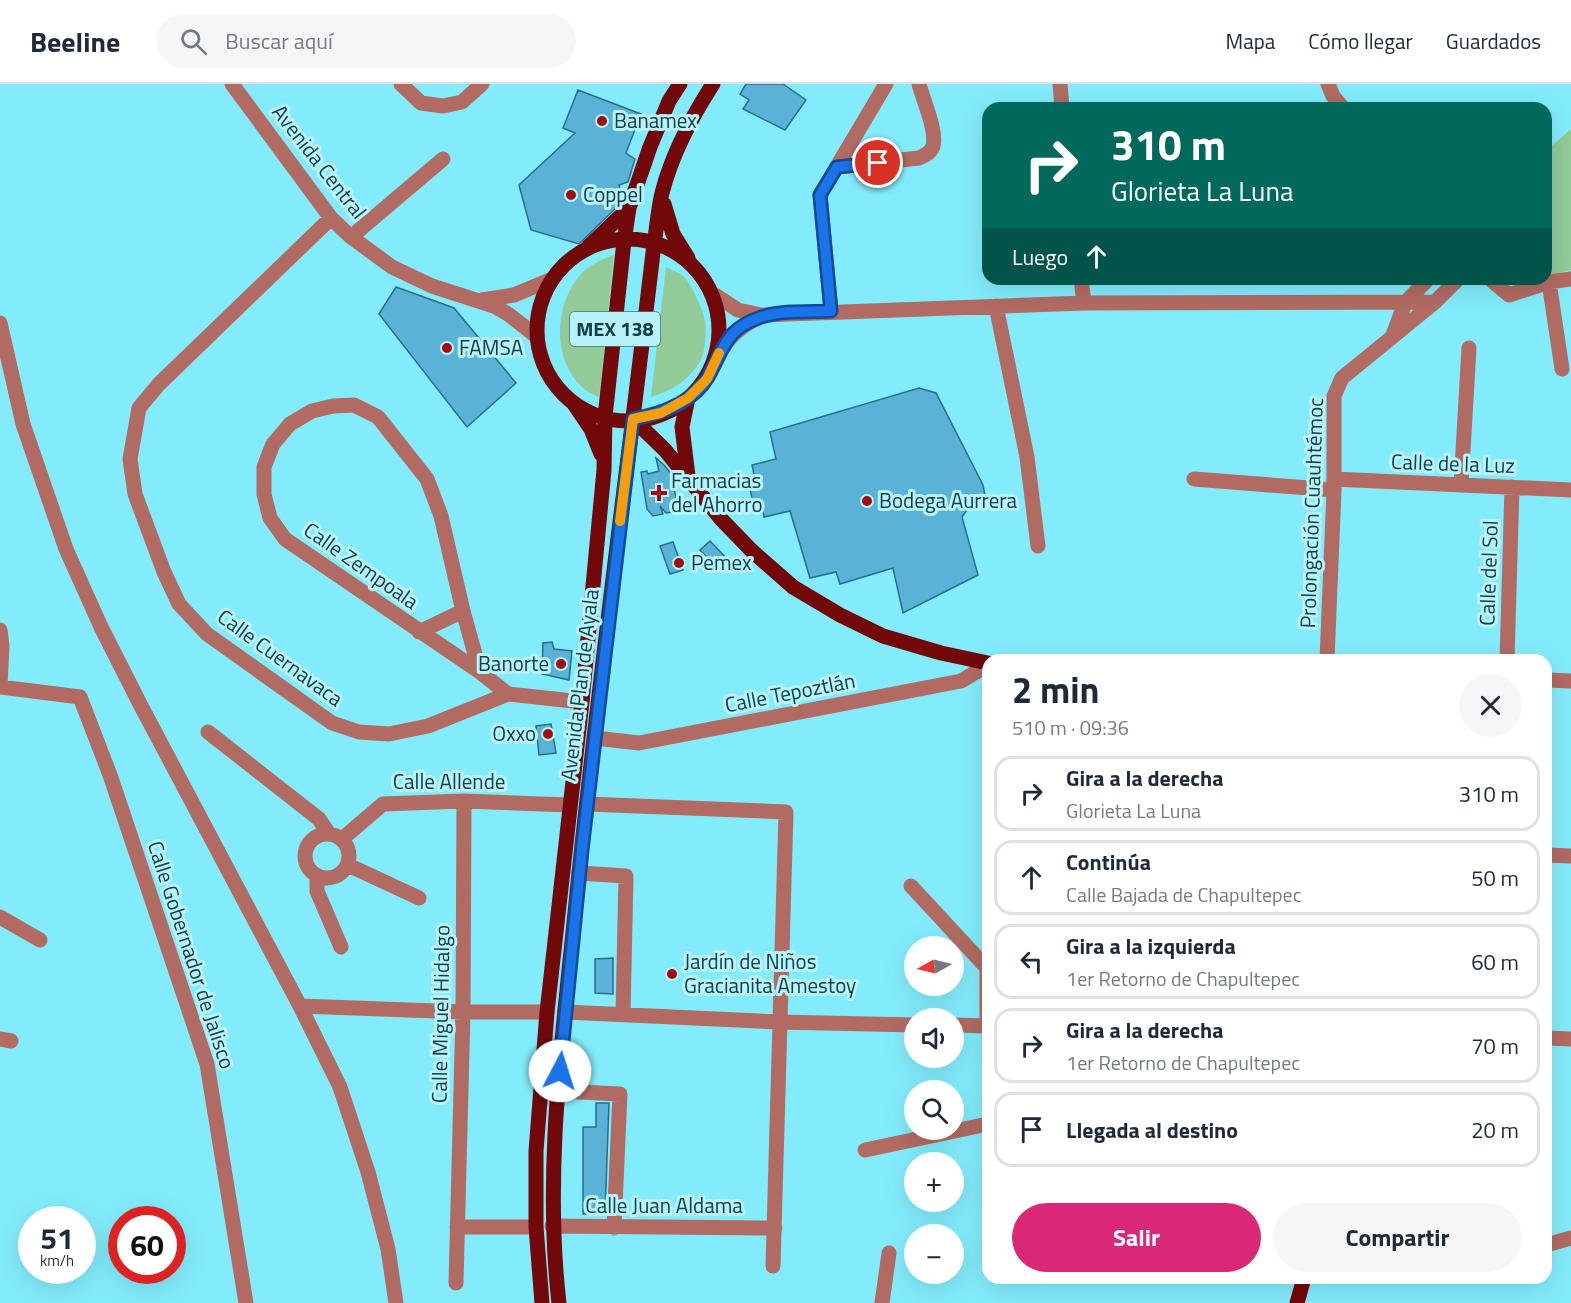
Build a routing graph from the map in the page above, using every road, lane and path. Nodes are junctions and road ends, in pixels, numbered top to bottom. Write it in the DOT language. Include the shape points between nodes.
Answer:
graph roads {
  1 [pos="232,84"];
  2 [pos="401,84"];
  3 [pos="482,84"];
  4 [pos="680,84"];
  5 [pos="713,84"];
  6 [pos="886,84"];
  7 [pos="919,84"];
  8 [pos="1060,84"];
  9 [pos="1328,84"];
  10 [pos="1062,102"];
  11 [pos="1338,102"];
  12 [pos="443,159"];
  13 [pos="837,167"];
  14 [pos="662,195"];
  15 [pos="629,208"];
  16 [pos="331,218"];
  17 [pos="351,237"];
  18 [pos="624,241"];
  19 [pos="654,244"];
  20 [pos="577,255"];
  21 [pos="695,268"];
  22 [pos="1571,279"];
  23 [pos="550,280"];
  24 [pos="1552,282"];
  25 [pos="1082,285"];
  26 [pos="1422,285"];
  27 [pos="1452,285"];
  28 [pos="1497,285"];
  29 [pos="1540,285"];
  30 [pos="1549,285"];
  31 [pos="715,295"];
  32 [pos="479,301"];
  33 [pos="1435,302"];
  34 [pos="1084,303"];
  35 [pos="1405,303"];
  36 [pos="996,306"];
  37 [pos="831,311"];
  38 [pos="772,314"];
  39 [pos="0,323"];
  40 [pos="535,335"];
  41 [pos="1392,338"];
  42 [pos="1469,348"];
  43 [pos="718,355"];
  44 [pos="1562,369"];
  45 [pos="561,391"];
  46 [pos="688,398"];
  47 [pos="605,417"];
  48 [pos="633,419"];
  49 [pos="665,450"];
  50 [pos="627,462"];
  51 [pos="604,470"];
  52 [pos="688,476"];
  53 [pos="1194,479"];
  54 [pos="1334,484"];
  55 [pos="1461,485"];
  56 [pos="1512,487"];
  57 [pos="1571,490"];
  58 [pos="1038,546"];
  59 [pos="463,610"];
  60 [pos="0,630"];
  61 [pos="419,632"];
  62 [pos="1328,654"];
  63 [pos="1508,654"];
  64 [pos="982,663"];
  65 [pos="982,668"];
  66 [pos="480,672"];
  67 [pos="1552,680"];
  68 [pos="1571,681"];
  69 [pos="0,687"];
  70 [pos="508,694"];
  71 [pos="582,702"];
  72 [pos="208,732"];
  73 [pos="595,738"];
  74 [pos="464,801"];
  75 [pos="587,804"];
  76 [pos="570,805"];
  77 [pos="336,836"];
  78 [pos="1552,855"];
  79 [pos="1571,856"];
  80 [pos="348,865"];
  81 [pos="579,873"];
  82 [pos="317,876"];
  83 [pos="910,886"];
  84 [pos="419,898"];
  85 [pos="0,917"];
  86 [pos="40,940"];
  87 [pos="341,947"];
  88 [pos="982,963"];
  89 [pos="300,1006"];
  90 [pos="463,1012"];
  91 [pos="547,1012"];
  92 [pos="565,1012"];
  93 [pos="623,1014"];
  94 [pos="778,1022"];
  95 [pos="904,1025"];
  96 [pos="964,1025"];
  97 [pos="982,1026"];
  98 [pos="1552,1038"];
  99 [pos="1571,1039"];
  100 [pos="558,1091"];
  101 [pos="982,1125"];
  102 [pos="865,1150"];
  103 [pos="552,1226"];
  104 [pos="457,1227"];
  105 [pos="536,1227"];
  106 [pos="614,1228"];
  107 [pos="775,1228"];
  108 [pos="1571,1238"];
  109 [pos="1552,1243"];
  110 [pos="889,1253"];
  111 [pos="773,1266"];
  112 [pos="456,1283"];
  113 [pos="1303,1284"];
  114 [pos="246,1303"];
  115 [pos="396,1303"];
  116 [pos="542,1303"];
  117 [pos="559,1303"];
  118 [pos="882,1303"];
  119 [pos="1298,1303"];
  1 -- 16 [label="street, Avenida Central"];
  2 -- 3 [label="street" via="421,103 443,106 462,102"];
  4 -- 15 [label="main road, Avenida Plan de Ayala / MEX 138" via="650,147"];
  5 -- 14 [label="main road, Avenida Plan de Ayala / MEX 138" via="677,150"];
  6 -- 13 [label="street"];
  7 -- 13 [label="street" via="934,134 928,153 919,158"];
  8 -- 10 [label="street"];
  9 -- 11 [label="street"];
  12 -- 17 [label="street"];
  13 -- 37 [label="street" via="820,195"];
  14 -- 19 [label="main road, Avenida Plan de Ayala / MEX 138"];
  14 -- 21 [label="main road" via="673,234"];
  15 -- 18 [label="main road, Avenida Plan de Ayala / MEX 138"];
  15 -- 20 [label="main road"];
  16 -- 17 [label="street, Avenida Central"];
  16 -- 70 [label="street, Calle Cuernavaca" via="139,408 130,459 135,494 164,572 179,604 207,634 332,723 358,732 389,734 428,726"];
  17 -- 32 [label="street, Avenida Central" via="392,267 432,286"];
  18 -- 19 [label="main road"];
  18 -- 20 [label="main road" via="600,245"];
  18 -- 47 [label="main road, Avenida Plan de Ayala / MEX 138"];
  19 -- 21 [label="main road"];
  19 -- 48 [label="main road, Avenida Plan de Ayala / MEX 138"];
  20 -- 23 [label="main road"];
  21 -- 31 [label="main road"];
  22 -- 24 [label="street"];
  23 -- 32 [label="street, Avenida Central" via="514,295"];
  23 -- 40 [label="main road" via="539,306"];
  25 -- 34 [label="street"];
  26 -- 35 [label="street"];
  27 -- 33 [label="street, Prolongación Cuauhtémoc"];
  28 -- 29 [label="street" via="1509,295"];
  30 -- 44 [label="street"];
  31 -- 38 [label="street" via="749,314"];
  31 -- 43 [label="main road" via="721,315"];
  32 -- 40 [label="street, Avenida Central" via="508,314"];
  33 -- 35 [label="street"];
  33 -- 41 [label="street, Prolongación Cuauhtémoc"];
  34 -- 35 [label="street"];
  34 -- 36 [label="street"];
  35 -- 41 [label="street"];
  36 -- 37 [label="street"];
  36 -- 58 [label="street" via="1027,457"];
  37 -- 38 [label="street"];
  38 -- 43 [label="street" via="739,329"];
  39 -- 89 [label="street" via="23,424 66,549 143,710"];
  40 -- 45 [label="main road" via="538,356"];
  41 -- 54 [label="street, Prolongación Cuauhtémoc" via="1342,378 1334,396"];
  42 -- 55 [label="street"];
  43 -- 46 [label="main road" via="707,379"];
  45 -- 47 [label="main road" via="581,407"];
  45 -- 51 [label="main road" via="591,429"];
  46 -- 48 [label="main road" via="661,413"];
  46 -- 52 [label="main road" via="682,426"];
  47 -- 48 [label="main road"];
  47 -- 51 [label="main road, Avenida Plan de Ayala / MEX 138"];
  48 -- 49 [label="main road"];
  48 -- 50 [label="main road, Avenida Plan de Ayala / MEX 138"];
  49 -- 50 [label="main road" via="658,446 643,447"];
  49 -- 52 [label="main road"];
  50 -- 73 [label="main road, Avenida Plan de Ayala / MEX 138"];
  51 -- 71 [label="main road, Avenida Plan de Ayala / MEX 138"];
  52 -- 64 [label="main road" via="721,519 793,587 883,636"];
  53 -- 54 [label="street, Calle de la Luz"];
  54 -- 55 [label="street, Calle de la Luz"];
  54 -- 62 [label="street, Prolongación Cuauhtémoc"];
  55 -- 56 [label="street, Calle de la Luz"];
  56 -- 57 [label="street, Calle de la Luz"];
  56 -- 63 [label="street, Calle del Sol"];
  59 -- 61 [label="street, Calle Zempoala"];
  59 -- 61 [label="street, Calle Zempoala" via="441,516 427,479 378,417 354,405 312,411 290,424 273,444 264,467 264,494 270,518 285,539"];
  59 -- 66 [label="street, Calle Zempoala"];
  60 -- 69 [label="street"];
  61 -- 66 [label="street, Calle Zempoala"];
  65 -- 73 [label="street, Calle Tepoztlán" via="961,681 651,741"];
  66 -- 70 [label="street, Calle Zempoala"];
  67 -- 68 [label="street"];
  69 -- 114 [label="street, Calle Gobernador de Jalisco" via="80,697 207,1064"];
  70 -- 71 [label="street, Calle Cuernavaca"];
  71 -- 76 [label="main road, Avenida Plan de Ayala / MEX 138"];
  72 -- 77 [label="street"];
  73 -- 75 [label="main road, Avenida Plan de Ayala / MEX 138"];
  74 -- 76 [label="street, Calle Allende"];
  74 -- 77 [label="street, Calle Allende" via="383,804"];
  74 -- 90 [label="street, Calle Miguel Hidalgo"];
  75 -- 81 [label="main road, Avenida Plan de Ayala / MEX 138"];
  75 -- 94 [label="street" via="786,812"];
  76 -- 91 [label="main road, Avenida Plan de Ayala / MEX 138"];
  77 -- 80 [label="street" via="348,847"];
  77 -- 82 [label="street" via="321,835 308,846 306,863"];
  78 -- 79 [label="street"];
  80 -- 82 [label="street" via="335,878"];
  80 -- 84 [label="street"];
  81 -- 92 [label="main road, Avenida Plan de Ayala / MEX 138"];
  81 -- 93 [label="street" via="626,876"];
  82 -- 87 [label="street" via="317,891"];
  83 -- 88 [label="street"];
  85 -- 86 [label="street"];
  89 -- 90 [label="street"];
  89 -- 115 [label="street" via="340,1087 368,1172 388,1249"];
  90 -- 91 [label="street"];
  90 -- 104 [label="street, Calle Miguel Hidalgo"];
  91 -- 105 [label="main road, Avenida Plan de Ayala / MEX 138" via="536,1151"];
  92 -- 93 [label="street"];
  92 -- 100 [label="main road, Avenida Plan de Ayala / MEX 138"];
  93 -- 94 [label="street"];
  94 -- 95 [label="street"];
  94 -- 107 [label="street"];
  96 -- 97 [label="street"];
  98 -- 99 [label="street"];
  100 -- 103 [label="main road, Avenida Plan de Ayala / MEX 138"];
  100 -- 106 [label="street" via="620,1094"];
  101 -- 102 [label="street"];
  103 -- 106 [label="street, Calle Juan Aldama"];
  103 -- 117 [label="main road, Avenida Plan de Ayala / MEX 138"];
  104 -- 105 [label="street"];
  104 -- 112 [label="street, Calle Miguel Hidalgo"];
  105 -- 116 [label="main road, Avenida Plan de Ayala / MEX 138"];
  106 -- 107 [label="street, Calle Juan Aldama"];
  107 -- 111 [label="street"];
  108 -- 109 [label="street"];
  110 -- 118 [label="street"];
  113 -- 119 [label="main road"];
}
